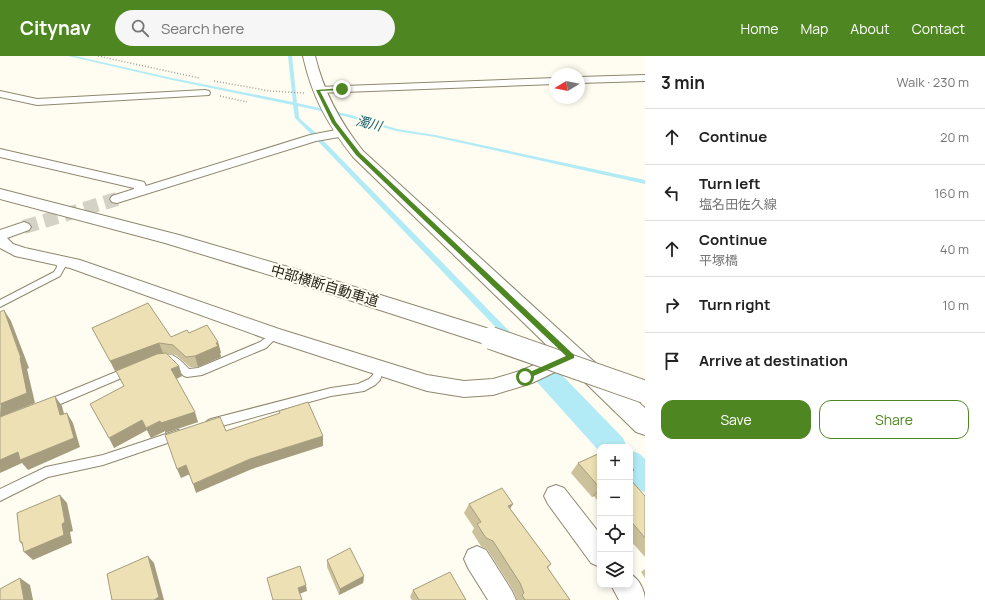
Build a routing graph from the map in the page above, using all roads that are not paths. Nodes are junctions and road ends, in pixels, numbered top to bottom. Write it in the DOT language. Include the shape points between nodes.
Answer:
graph roads {
  1 [pos="309,56"];
  2 [pos="645,78"];
  3 [pos="585,80"];
  4 [pos="549,81"];
  5 [pos="318,90"];
  6 [pos="205,93"];
  7 [pos="0,94"];
  8 [pos="328,132"];
  9 [pos="0,153"];
  10 [pos="142,191"];
  11 [pos="0,194"];
  12 [pos="116,199"];
  13 [pos="24,227"];
  14 [pos="0,235"];
  15 [pos="0,238"];
  16 [pos="60,261"];
  17 [pos="0,304"];
  18 [pos="273,334"];
  19 [pos="572,357"];
  20 [pos="153,361"];
  21 [pos="139,367"];
  22 [pos="379,368"];
  23 [pos="645,392"];
  24 [pos="38,408"];
  25 [pos="645,424"];
  26 [pos="0,494"];
  27 [pos="556,496"];
  28 [pos="598,552"];
  29 [pos="477,559"];
  30 [pos="626,588"];
  31 [pos="503,600"];
  32 [pos="635,600"];
  1 -- 5 [label="main road"];
  2 -- 3 [label="street"];
  4 -- 5 [label="street"];
  5 -- 8 [label="main road" via="324,106"];
  6 -- 7 [label="street" via="37,102"];
  8 -- 10 [label="street"];
  8 -- 19 [label="main road" via="358,154"];
  9 -- 10 [label="street" via="129,182 139,185"];
  10 -- 12 [label="street"];
  11 -- 23 [label="main road, 中部横断自動車道, bridge" via="172,239 319,282"];
  13 -- 14 [label="street"];
  15 -- 16 [label="street" via="8,247 21,252"];
  16 -- 17 [label="lane" via="61,267 57,274"];
  16 -- 18 [label="street"];
  18 -- 20 [label="lane" via="263,345 199,372 187,373 172,358"];
  18 -- 22 [label="street"];
  19 -- 22 [label="street" via="525,377 493,387 464,389 427,383"];
  19 -- 25 [label="main road"];
  21 -- 24 [label="lane"];
  22 -- 26 [label="lane" via="377,377 360,388 331,392 220,421 103,460 46,472"];
  27 -- 28 [label="street"];
  29 -- 31 [label="street"];
  30 -- 32 [label="street"];
}
